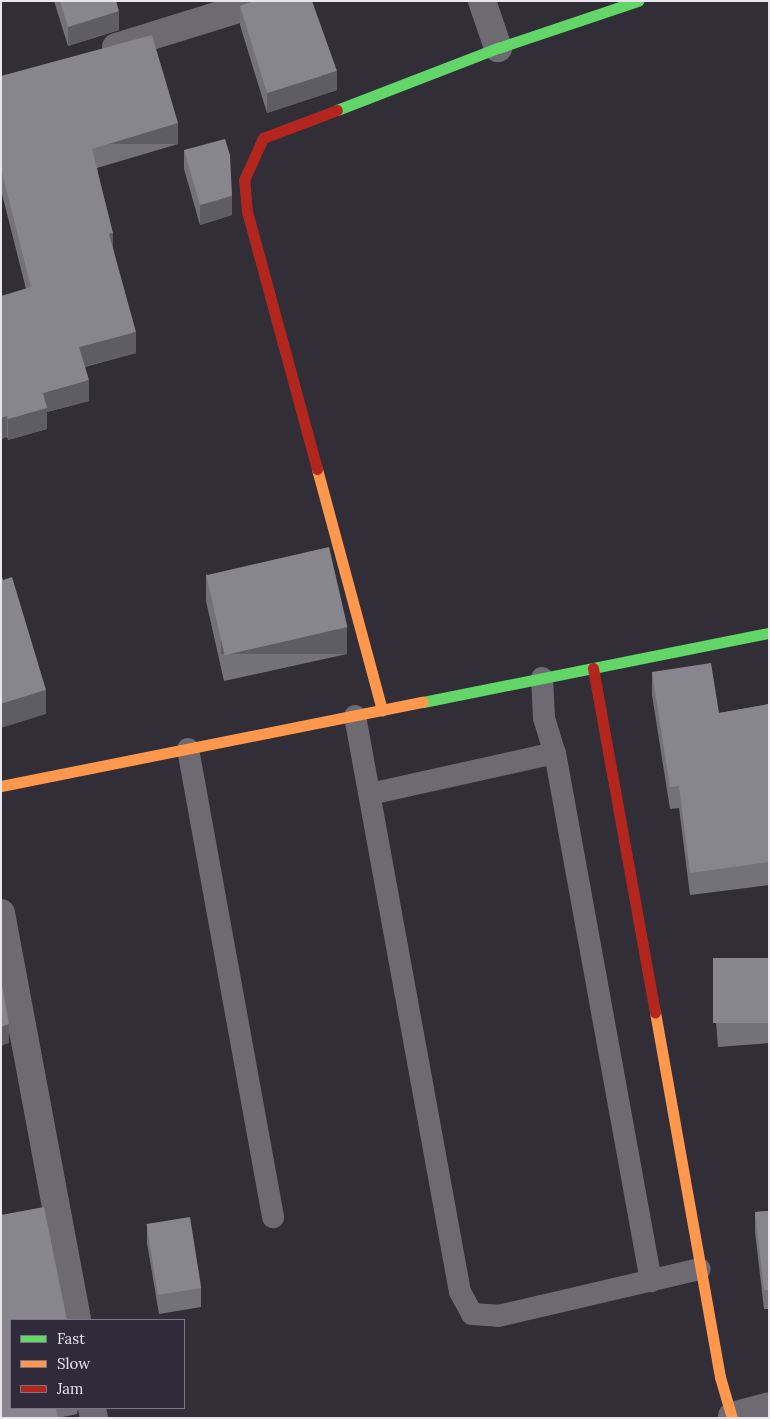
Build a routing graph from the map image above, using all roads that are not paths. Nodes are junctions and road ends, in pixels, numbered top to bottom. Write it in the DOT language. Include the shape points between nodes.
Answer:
graph roads {
  1 [pos="265,1"];
  2 [pos="482,1"];
  3 [pos="638,1"];
  4 [pos="498,48"];
  5 [pos="95,54"];
  6 [pos="769,633"];
  7 [pos="593,668"];
  8 [pos="542,678"];
  9 [pos="382,710"];
  10 [pos="355,716"];
  11 [pos="188,749"];
  12 [pos="555,752"];
  13 [pos="1,786"];
  14 [pos="370,794"];
  15 [pos="1,913"];
  16 [pos="273,1217"];
  17 [pos="700,1269"];
  18 [pos="651,1281"];
  19 [pos="77,1319"];
  20 [pos="769,1406"];
  21 [pos="732,1417"];
  1 -- 5 [label="street"];
  2 -- 4 [label="street"];
  3 -- 4 [label="street"];
  4 -- 9 [label="street" via="263,138 244,180 246,212"];
  6 -- 7 [label="street"];
  7 -- 8 [label="street"];
  7 -- 17 [label="street"];
  8 -- 9 [label="street"];
  8 -- 12 [label="lane" via="544,718"];
  9 -- 10 [label="street"];
  10 -- 11 [label="street"];
  10 -- 14 [label="lane"];
  11 -- 13 [label="street"];
  11 -- 16 [label="lane"];
  12 -- 14 [label="lane"];
  12 -- 18 [label="lane"];
  14 -- 18 [label="lane" via="460,1292 472,1314 498,1316"];
  15 -- 19 [label="street"];
  17 -- 18 [label="lane"];
  17 -- 21 [label="street" via="720,1378"];
  20 -- 21 [label="street"];
}
